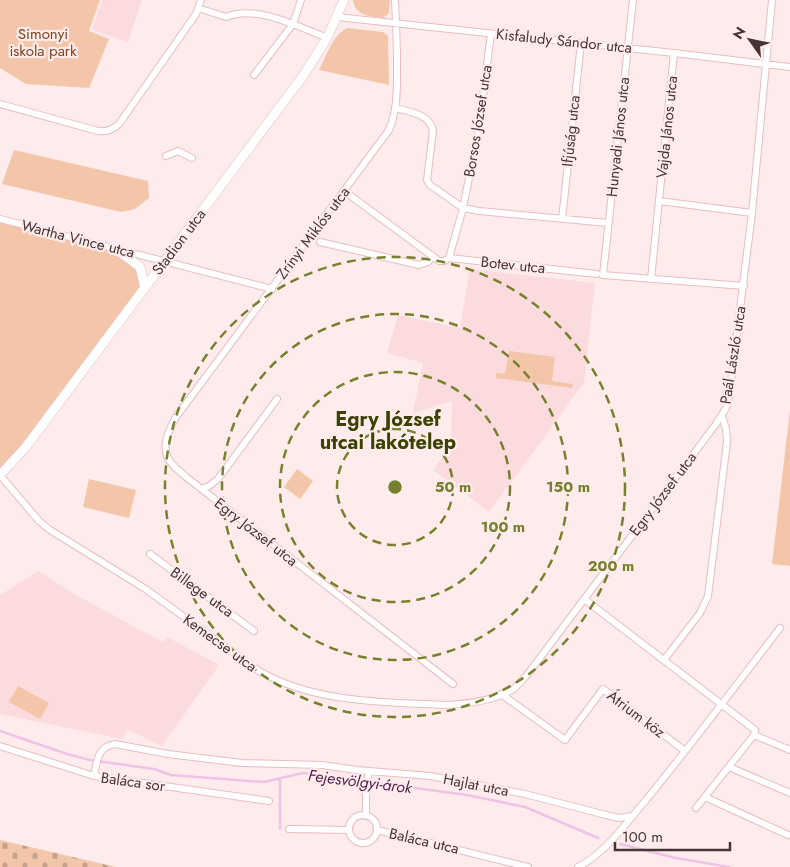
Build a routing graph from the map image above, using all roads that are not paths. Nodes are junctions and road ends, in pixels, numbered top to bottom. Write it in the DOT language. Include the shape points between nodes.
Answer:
graph roads {
  1 [pos="201,0"];
  2 [pos="301,0"];
  3 [pos="344,0"];
  4 [pos="395,0"];
  5 [pos="633,0"];
  6 [pos="772,0"];
  7 [pos="198,8"];
  8 [pos="337,17"];
  9 [pos="396,23"];
  10 [pos="293,24"];
  11 [pos="491,33"];
  12 [pos="327,38"];
  13 [pos="581,43"];
  14 [pos="628,48"];
  15 [pos="674,53"];
  16 [pos="766,65"];
  17 [pos="790,67"];
  18 [pos="254,75"];
  19 [pos="0,104"];
  20 [pos="396,108"];
  21 [pos="166,156"];
  22 [pos="192,158"];
  23 [pos="344,191"];
  24 [pos="659,201"];
  25 [pos="463,208"];
  26 [pos="752,213"];
  27 [pos="0,219"];
  28 [pos="562,219"];
  29 [pos="608,224"];
  30 [pos="320,242"];
  31 [pos="116,249"];
  32 [pos="433,256"];
  33 [pos="449,258"];
  34 [pos="164,262"];
  35 [pos="600,274"];
  36 [pos="651,279"];
  37 [pos="744,286"];
  38 [pos="145,288"];
  39 [pos="272,289"];
  40 [pos="278,399"];
  41 [pos="722,416"];
  42 [pos="166,444"];
  43 [pos="0,475"];
  44 [pos="201,489"];
  45 [pos="150,554"];
  46 [pos="584,599"];
  47 [pos="780,628"];
  48 [pos="254,630"];
  49 [pos="664,660"];
  50 [pos="453,684"];
  51 [pos="501,694"];
  52 [pos="484,700"];
  53 [pos="722,704"];
  54 [pos="754,733"];
  55 [pos="0,746"];
  56 [pos="790,750"];
  57 [pos="685,751"];
  58 [pos="729,767"];
  59 [pos="368,775"];
  60 [pos="94,776"];
  61 [pos="790,793"];
  62 [pos="705,797"];
  63 [pos="269,801"];
  64 [pos="696,808"];
  65 [pos="366,816"];
  66 [pos="632,816"];
  67 [pos="289,829"];
  68 [pos="349,830"];
  69 [pos="377,830"];
  70 [pos="788,835"];
  71 [pos="583,866"];
  72 [pos="528,867"];
  1 -- 7 [label="street"];
  2 -- 10 [label="street"];
  3 -- 8 [label="street, Stadion utca"];
  4 -- 9 [label="street, Zrínyi Miklós utca"];
  5 -- 14 [label="street, Hunyadi János utca"];
  6 -- 16 [label="street, Paál László utca"];
  7 -- 10 [label="street" via="226,17 256,14"];
  7 -- 19 [label="street" via="119,124 107,132"];
  8 -- 9 [label="street, Kisfaludy Sándor utca"];
  8 -- 12 [label="street, Stadion utca"];
  9 -- 11 [label="street, Kisfaludy Sándor utca"];
  9 -- 20 [label="street, Zrínyi Miklós utca"];
  10 -- 12 [label="street"];
  10 -- 18 [label="street"];
  11 -- 13 [label="street, Kisfaludy Sándor utca"];
  11 -- 25 [label="street, Borsos József utca" via="480,128"];
  12 -- 34 [label="street, Stadion utca" via="303,76"];
  13 -- 14 [label="street, Kisfaludy Sándor utca"];
  13 -- 28 [label="street, Ifjúság utca"];
  14 -- 15 [label="street, Kisfaludy Sándor utca"];
  14 -- 29 [label="street, Hunyadi János utca"];
  15 -- 16 [label="street, Kisfaludy Sándor utca"];
  15 -- 24 [label="street, Vajda János utca"];
  16 -- 17 [label="street, Kisfaludy Sándor utca"];
  16 -- 26 [label="street, Paál László utca"];
  20 -- 23 [label="street, Zrínyi Miklós utca" via="385,138"];
  20 -- 25 [label="street" via="422,116 430,123 427,180"];
  21 -- 22 [label="street" via="178,151"];
  23 -- 32 [label="street, Botev utca"];
  23 -- 39 [label="street, Zrínyi Miklós utca"];
  24 -- 26 [label="street"];
  24 -- 36 [label="street, Vajda János utca"];
  25 -- 28 [label="street"];
  25 -- 33 [label="street, Borsos József utca"];
  26 -- 37 [label="street, Paál László utca"];
  27 -- 31 [label="street, Wartha Vince utca"];
  28 -- 29 [label="street"];
  29 -- 35 [label="street, Hunyadi János utca"];
  30 -- 32 [label="street, Botev utca" via="419,265"];
  31 -- 34 [label="street, Wartha Vince utca"];
  31 -- 38 [label="street" via="140,267"];
  32 -- 33 [label="street, Botev utca" via="439,261"];
  33 -- 35 [label="street, Botev utca"];
  34 -- 38 [label="street, Stadion utca"];
  34 -- 39 [label="street, Wartha Vince utca"];
  35 -- 36 [label="street, Botev utca"];
  36 -- 37 [label="street, Botev utca"];
  37 -- 41 [label="street, Paál László utca" via="729,397"];
  38 -- 43 [label="street, Stadion utca" via="26,448"];
  39 -- 42 [label="street, Zrínyi Miklós utca" via="176,417 168,431"];
  40 -- 44 [label="street, Egry József utca" via="218,479"];
  41 -- 46 [label="street, Egry József utca"];
  41 -- 49 [label="street, Paál László utca" via="727,442 708,596 700,613"];
  42 -- 44 [label="street, Egry József utca" via="166,456"];
  43 -- 52 [label="street, Kemecse utca" via="50,530 144,588 273,679 306,691 341,698 445,705"];
  44 -- 50 [label="street, Egry József utca"];
  45 -- 48 [label="street, Billege utca"];
  46 -- 49 [label="street"];
  46 -- 51 [label="street, Egry József utca" via="527,675 513,689"];
  47 -- 53 [label="street"];
  49 -- 53 [label="street"];
  51 -- 52 [label="street, Egry József utca"];
  51 -- 57 [label="street, Átrium köz" via="565,740 603,689"];
  53 -- 54 [label="street"];
  53 -- 57 [label="street"];
  54 -- 56 [label="street"];
  54 -- 58 [label="street"];
  55 -- 60 [label="street, Baláca sor"];
  57 -- 66 [label="street"];
  58 -- 61 [label="street"];
  58 -- 62 [label="street"];
  59 -- 60 [label="street, Hajlat utca" via="322,765 250,764 115,744 107,745 99,752"];
  59 -- 65 [label="street"];
  59 -- 66 [label="street, Hajlat utca" via="437,777 525,794 618,818"];
  60 -- 63 [label="street, Baláca sor"];
  62 -- 64 [label="street"];
  62 -- 70 [label="street"];
  65 -- 68 [label="street" via="356,817"];
  65 -- 69 [label="street, Baláca utca" via="374,821"];
  66 -- 71 [label="street" via="615,838"];
  67 -- 68 [label="street"];
  68 -- 69 [label="street, Baláca utca" via="353,838 362,843 371,841"];
  69 -- 72 [label="street, Baláca utca"];
}
